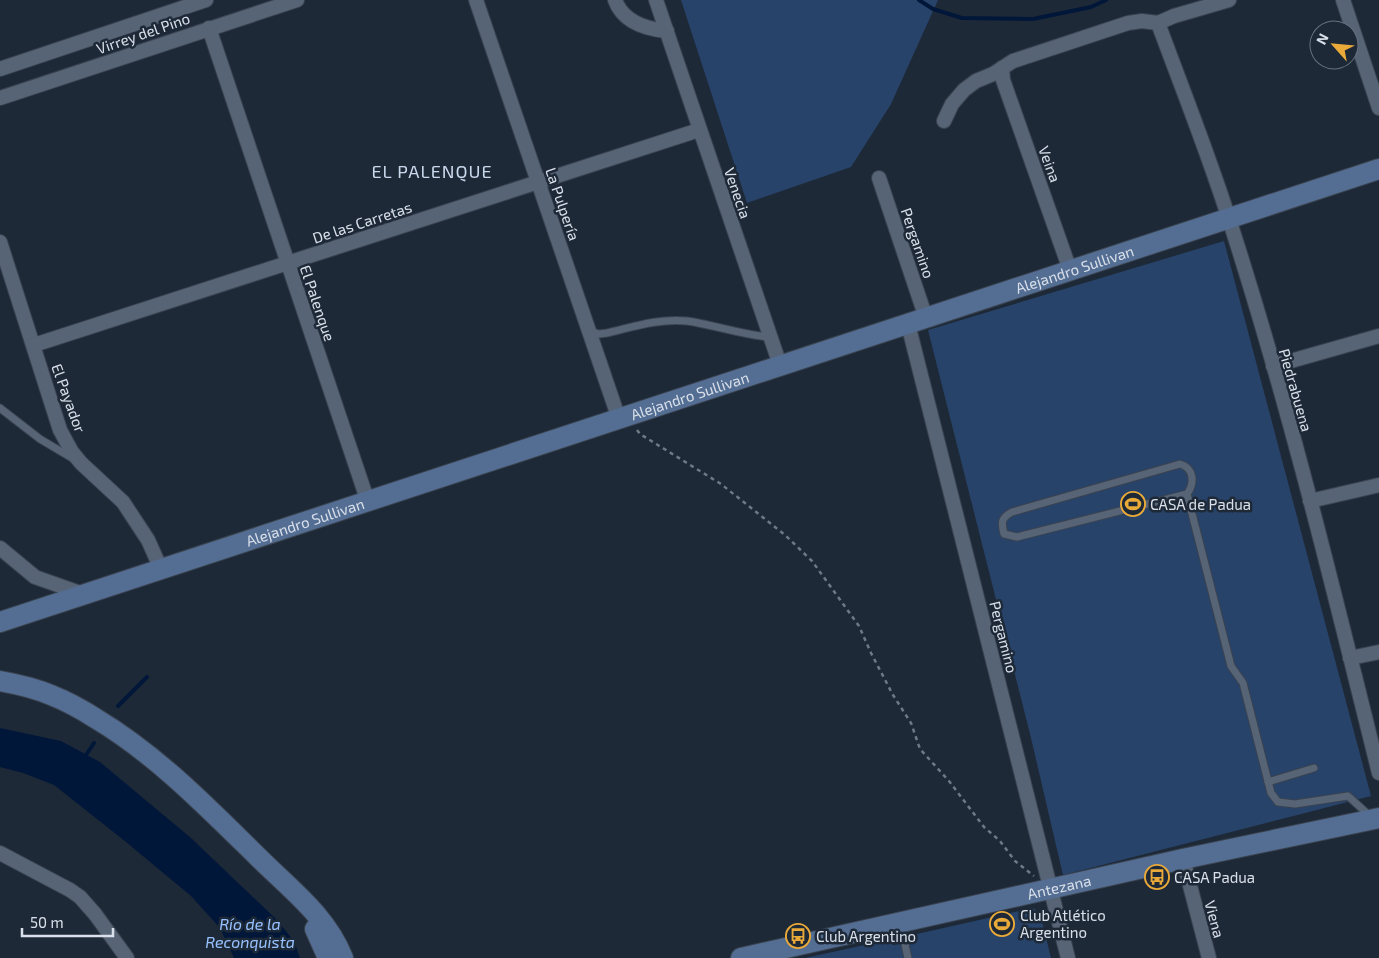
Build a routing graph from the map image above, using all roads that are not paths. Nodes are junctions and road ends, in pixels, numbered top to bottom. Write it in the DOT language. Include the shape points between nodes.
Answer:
graph roads {
  1 [pos="206,0"];
  2 [pos="296,0"];
  3 [pos="476,0"];
  4 [pos="615,0"];
  5 [pos="656,0"];
  6 [pos="1229,0"];
  7 [pos="1343,0"];
  8 [pos="1158,23"];
  9 [pos="209,28"];
  10 [pos="667,31"];
  11 [pos="1002,68"];
  12 [pos="0,69"];
  13 [pos="0,98"];
  14 [pos="1379,108"];
  15 [pos="944,121"];
  16 [pos="699,130"];
  17 [pos="1379,169"];
  18 [pos="879,178"];
  19 [pos="539,183"];
  20 [pos="1229,218"];
  21 [pos="0,242"];
  22 [pos="287,262"];
  23 [pos="1070,270"];
  24 [pos="917,321"];
  25 [pos="589,331"];
  26 [pos="1379,336"];
  27 [pos="770,337"];
  28 [pos="34,345"];
  29 [pos="780,365"];
  30 [pos="1273,366"];
  31 [pos="0,408"];
  32 [pos="624,418"];
  33 [pos="81,463"];
  34 [pos="1379,485"];
  35 [pos="1187,494"];
  36 [pos="1310,501"];
  37 [pos="368,502"];
  38 [pos="0,548"];
  39 [pos="161,569"];
  40 [pos="38,579"];
  41 [pos="83,594"];
  42 [pos="40,608"];
  43 [pos="0,622"];
  44 [pos="1379,652"];
  45 [pos="1350,658"];
  46 [pos="0,681"];
  47 [pos="0,693"];
  48 [pos="117,731"];
  49 [pos="1314,768"];
  50 [pos="1379,773"];
  51 [pos="1268,782"];
  52 [pos="1376,818"];
  53 [pos="0,852"];
  54 [pos="1183,859"];
  55 [pos="287,885"];
  56 [pos="1051,890"];
  57 [pos="900,923"];
  58 [pos="773,956"];
  59 [pos="127,958"];
  60 [pos="328,958"];
  61 [pos="343,958"];
  62 [pos="741,958"];
  63 [pos="908,958"];
  64 [pos="1068,958"];
  65 [pos="1209,958"];
  1 -- 12 [label="street"];
  2 -- 9 [label="street, Virrey del Pino"];
  3 -- 19 [label="street, La Pulpería"];
  4 -- 10 [label="street" via="633,22"];
  5 -- 10 [label="street, Venecia"];
  6 -- 8 [label="street"];
  7 -- 14 [label="street"];
  8 -- 11 [label="street" via="1128,23 1014,61"];
  8 -- 20 [label="street, Piedrabuena"];
  9 -- 13 [label="street, Virrey del Pino"];
  9 -- 22 [label="street, El Palenque"];
  10 -- 16 [label="street, Venecia"];
  11 -- 15 [label="street" via="964,90"];
  11 -- 23 [label="street, Veina" via="1002,80"];
  16 -- 19 [label="street, De las Carretas"];
  16 -- 27 [label="street, Venecia"];
  17 -- 20 [label="street, Alejandro Sullivan"];
  18 -- 24 [label="street, Pergamino"];
  19 -- 22 [label="street, De las Carretas"];
  19 -- 25 [label="street, La Pulpería"];
  20 -- 23 [label="street, Alejandro Sullivan"];
  20 -- 30 [label="street, Piedrabuena"];
  21 -- 28 [label="street, El Payador"];
  22 -- 28 [label="street, De las Carretas"];
  22 -- 37 [label="street, El Palenque"];
  23 -- 24 [label="street, Alejandro Sullivan"];
  24 -- 29 [label="street, Alejandro Sullivan"];
  24 -- 56 [label="street, Pergamino"];
  25 -- 27 [label="lane" via="599,334 656,322 678,321"];
  25 -- 32 [label="street, La Pulpería"];
  26 -- 30 [label="street"];
  27 -- 29 [label="street, Venecia"];
  28 -- 33 [label="street, El Payador" via="60,430"];
  29 -- 32 [label="street, Alejandro Sullivan"];
  30 -- 36 [label="street, Piedrabuena"];
  31 -- 33 [label="lane" via="40,439"];
  32 -- 37 [label="street, Alejandro Sullivan"];
  33 -- 39 [label="street, El Payador" via="123,502 148,540"];
  34 -- 36 [label="street"];
  35 -- 35 [label="lane" via="1192,487 1192,477 1190,469 1180,464 1012,512 1001,523 1004,534 1017,537"];
  35 -- 51 [label="lane" via="1230,666 1243,683"];
  36 -- 45 [label="street, Piedrabuena"];
  37 -- 39 [label="street, Alejandro Sullivan"];
  38 -- 40 [label="street"];
  39 -- 41 [label="street, Alejandro Sullivan"];
  40 -- 41 [label="street"];
  40 -- 42 [label="street" via="43,593"];
  41 -- 42 [label="street, Alejandro Sullivan"];
  42 -- 43 [label="street, Alejandro Sullivan"];
  44 -- 45 [label="street"];
  45 -- 50 [label="street, Piedrabuena"];
  46 -- 48 [label="street" via="52,695"];
  47 -- 48 [label="street" via="47,705"];
  48 -- 55 [label="street" via="160,763"];
  49 -- 51 [label="lane"];
  51 -- 52 [label="lane" via="1278,802 1295,804 1348,796"];
  52 -- 54 [label="street, Antezana"];
  53 -- 59 [label="street" via="80,898"];
  54 -- 56 [label="street, Antezana"];
  54 -- 65 [label="street, Viena"];
  55 -- 60 [label="street" via="315,929"];
  55 -- 61 [label="street" via="328,928"];
  56 -- 57 [label="street, Antezana"];
  56 -- 64 [label="street, Pergamino"];
  57 -- 58 [label="street, Antezana"];
  57 -- 63 [label="lane"];
  58 -- 62 [label="street, Antezana"];
}
